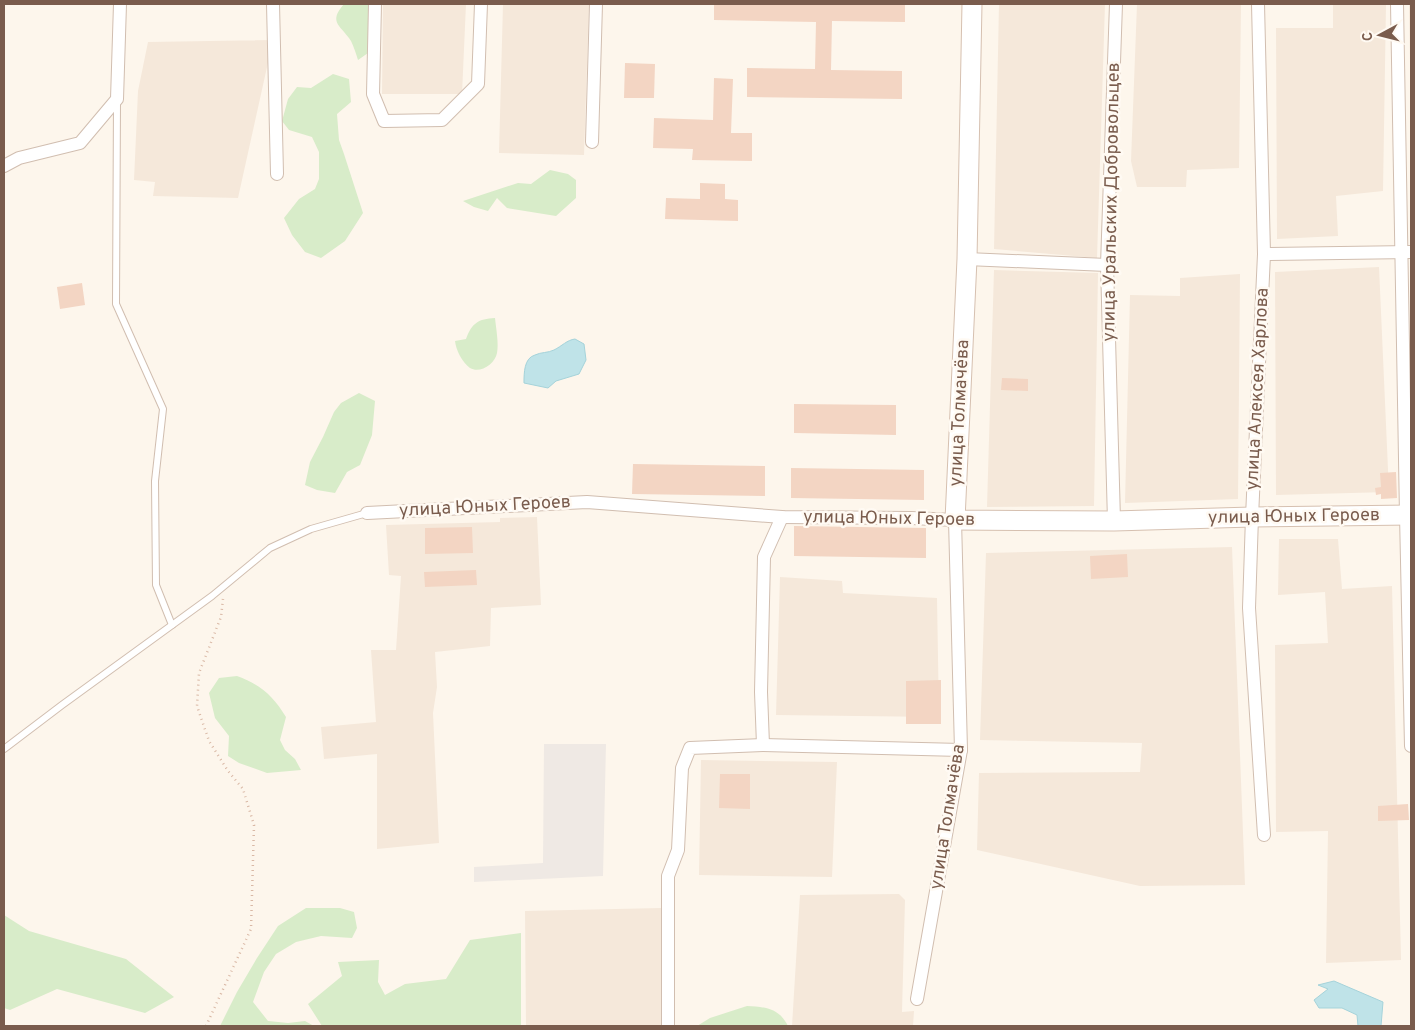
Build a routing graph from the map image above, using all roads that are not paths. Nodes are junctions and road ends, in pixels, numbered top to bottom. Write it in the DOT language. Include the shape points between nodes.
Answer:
graph roads {
  1 [pos="120,4"];
  2 [pos="273,4"];
  3 [pos="375,4"];
  4 [pos="481,4"];
  5 [pos="596,4"];
  6 [pos="972,4"];
  7 [pos="1116,4"];
  8 [pos="1258,4"];
  9 [pos="1397,4"];
  10 [pos="117,99"];
  11 [pos="592,142"];
  12 [pos="4,166"];
  13 [pos="277,174"];
  14 [pos="1406,252"];
  15 [pos="1264,254"];
  16 [pos="967,259"];
  17 [pos="1107,265"];
  18 [pos="367,513"];
  19 [pos="1408,515"];
  20 [pos="782,517"];
  21 [pos="1252,517"];
  22 [pos="955,520"];
  23 [pos="1114,521"];
  24 [pos="172,625"];
  25 [pos="763,746"];
  26 [pos="1411,746"];
  27 [pos="4,749"];
  28 [pos="961,750"];
  29 [pos="1264,835"];
  30 [pos="916,999"];
  31 [pos="668,1026"];
  1 -- 10 [label="street"];
  2 -- 13 [label="street"];
  3 -- 4 [label="street" via="372,94 384,121 442,120 478,84"];
  5 -- 11 [label="street"];
  6 -- 16 [label="street, улица Толмачёва"];
  7 -- 17 [label="street, улица Уральских Добровольцев"];
  8 -- 15 [label="street, улица Алексея Харлова"];
  9 -- 14 [label="street"];
  10 -- 12 [label="street" via="80,143 19,158"];
  10 -- 24 [label="lane" via="116,304 163,409 155,481 156,585"];
  14 -- 15 [label="street"];
  14 -- 19 [label="street"];
  15 -- 21 [label="street, улица Алексея Харлова"];
  16 -- 17 [label="street"];
  16 -- 22 [label="street, улица Толмачёва"];
  17 -- 23 [label="street, улица Уральских Добровольцев"];
  18 -- 20 [label="street, улица Юных Героев" via="587,502"];
  18 -- 24 [label="lane" via="311,529 270,548"];
  19 -- 21 [label="street, улица Юных Героев"];
  19 -- 26 [label="street"];
  20 -- 22 [label="street, улица Юных Героев"];
  20 -- 25 [label="street" via="764,558"];
  21 -- 23 [label="street, улица Юных Героев"];
  21 -- 29 [label="street, улица Алексея Харлова" via="1249,608"];
  22 -- 23 [label="street, улица Юных Героев"];
  22 -- 28 [label="street, улица Толмачёва"];
  24 -- 27 [label="lane"];
  25 -- 28 [label="street"];
  25 -- 31 [label="street" via="690,748 682,768 678,850 668,876"];
  28 -- 30 [label="street, улица Толмачёва"];
}
